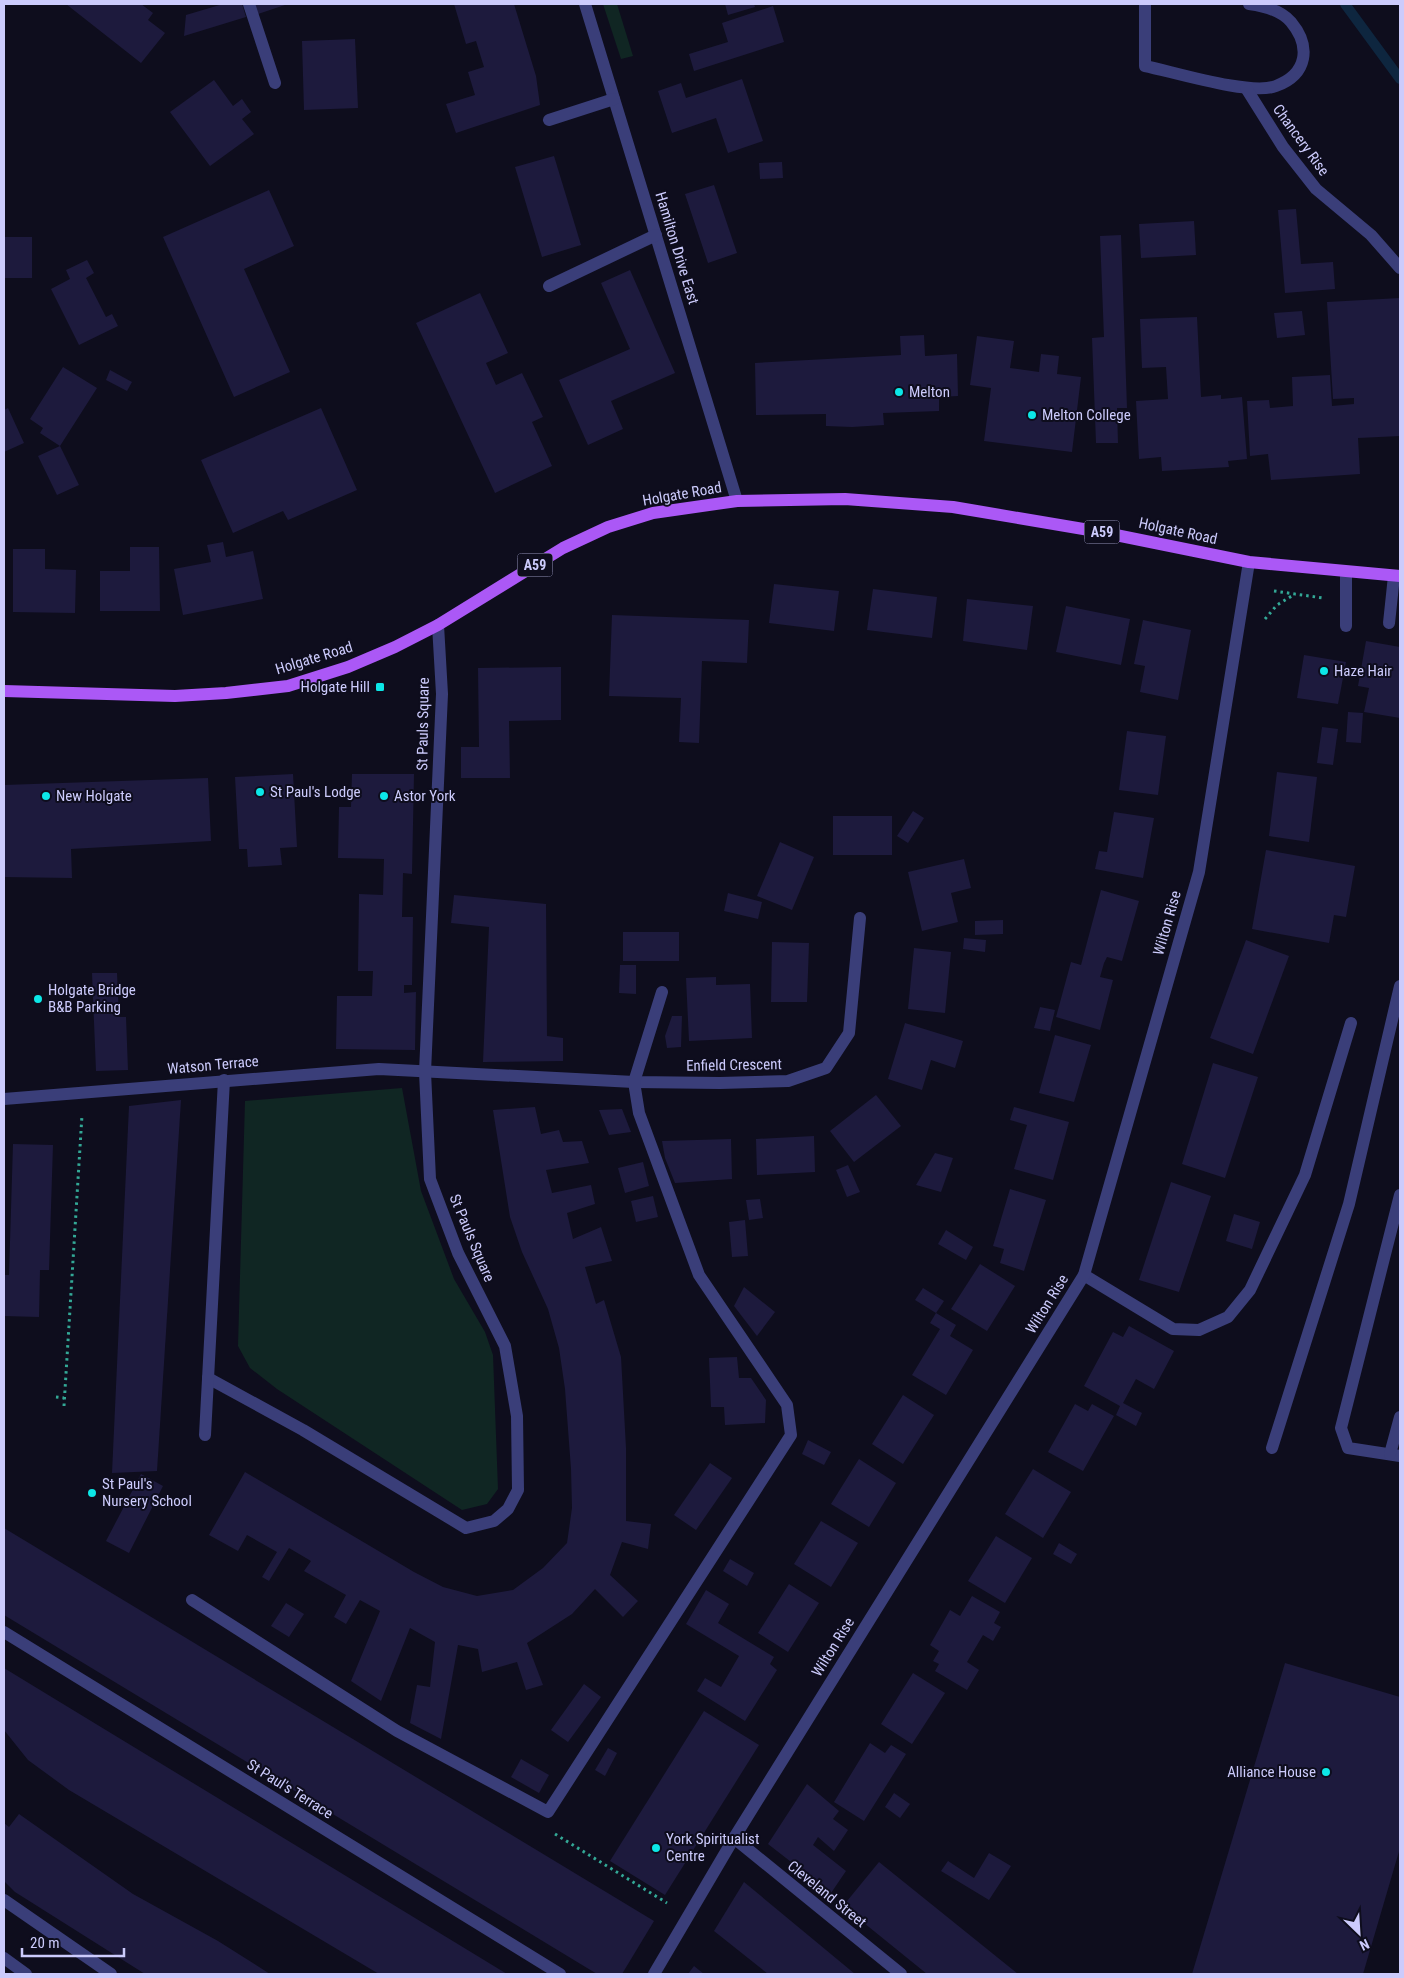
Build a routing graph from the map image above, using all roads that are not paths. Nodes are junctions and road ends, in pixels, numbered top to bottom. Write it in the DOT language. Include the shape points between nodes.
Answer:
graph roads {
  1 [pos="249,4"];
  2 [pos="585,4"];
  3 [pos="1146,4"];
  4 [pos="1250,4"];
  5 [pos="275,83"];
  6 [pos="1246,88"];
  7 [pos="614,99"];
  8 [pos="549,120"];
  9 [pos="656,235"];
  10 [pos="1400,268"];
  11 [pos="549,286"];
  12 [pos="738,501"];
  13 [pos="1249,562"];
  14 [pos="1346,572"];
  15 [pos="1397,576"];
  16 [pos="1389,623"];
  17 [pos="438,625"];
  18 [pos="1346,626"];
  19 [pos="4,691"];
  20 [pos="860,918"];
  21 [pos="1400,986"];
  22 [pos="662,992"];
  23 [pos="1351,1023"];
  24 [pos="425,1072"];
  25 [pos="224,1080"];
  26 [pos="634,1082"];
  27 [pos="4,1099"];
  28 [pos="1400,1196"];
  29 [pos="1084,1275"];
  30 [pos="208,1378"];
  31 [pos="1400,1417"];
  32 [pos="205,1435"];
  33 [pos="1272,1448"];
  34 [pos="1395,1455"];
  35 [pos="192,1600"];
  36 [pos="4,1632"];
  37 [pos="734,1838"];
  38 [pos="4,1900"];
  39 [pos="4,1958"];
  40 [pos="26,1974"];
  41 [pos="111,1974"];
  42 [pos="560,1974"];
  43 [pos="654,1974"];
  44 [pos="901,1974"];
  1 -- 5 [label="street"];
  2 -- 7 [label="street, Hamilton Drive East"];
  3 -- 6 [label="street" via="1145,66"];
  4 -- 6 [label="street" via="1268,7 1290,21 1304,47 1304,60 1294,74 1276,86"];
  6 -- 10 [label="street, Chancery Rise" via="1282,147 1316,189 1372,235"];
  7 -- 8 [label="street"];
  7 -- 9 [label="street, Hamilton Drive East"];
  9 -- 11 [label="street"];
  9 -- 12 [label="street, Hamilton Drive East"];
  12 -- 13 [label="main road, Holgate Road / A59" via="845,499 953,507"];
  12 -- 17 [label="main road, Holgate Road / A59" via="653,513 608,527 563,548"];
  13 -- 14 [label="main road, Holgate Road / A59"];
  13 -- 29 [label="street, Wilton Rise" via="1199,872"];
  14 -- 15 [label="main road, Holgate Road / A59"];
  14 -- 18 [label="street"];
  15 -- 16 [label="street"];
  17 -- 19 [label="main road, Holgate Road / A59" via="348,667 288,686 175,696"];
  17 -- 24 [label="street, St Pauls Square" via="442,694"];
  20 -- 26 [label="street, Enfield Crescent" via="849,1033 826,1068 788,1081"];
  21 -- 33 [label="street" via="1349,1204"];
  22 -- 26 [label="street"];
  23 -- 29 [label="street" via="1305,1175 1250,1290 1228,1317 1199,1330 1173,1329"];
  24 -- 25 [label="street, Watson Terrace" via="379,1069"];
  24 -- 26 [label="street, Enfield Crescent"];
  24 -- 30 [label="street, St Pauls Square" via="430,1179 458,1253 505,1346 517,1416 518,1490 508,1509 494,1521 466,1528 319,1439"];
  25 -- 27 [label="street, Watson Terrace"];
  25 -- 30 [label="street"];
  26 -- 35 [label="street" via="639,1113 699,1276 787,1405 791,1435 548,1812 397,1731"];
  28 -- 34 [label="street" via="1341,1428 1348,1448"];
  29 -- 37 [label="street, Wilton Rise"];
  30 -- 32 [label="street"];
  31 -- 34 [label="street"];
  36 -- 42 [label="street, St Paul's Terrace"];
  37 -- 43 [label="street, Wilton Rise"];
  37 -- 44 [label="street, Cleveland Street"];
  38 -- 41 [label="street"];
  39 -- 40 [label="street"];
}
